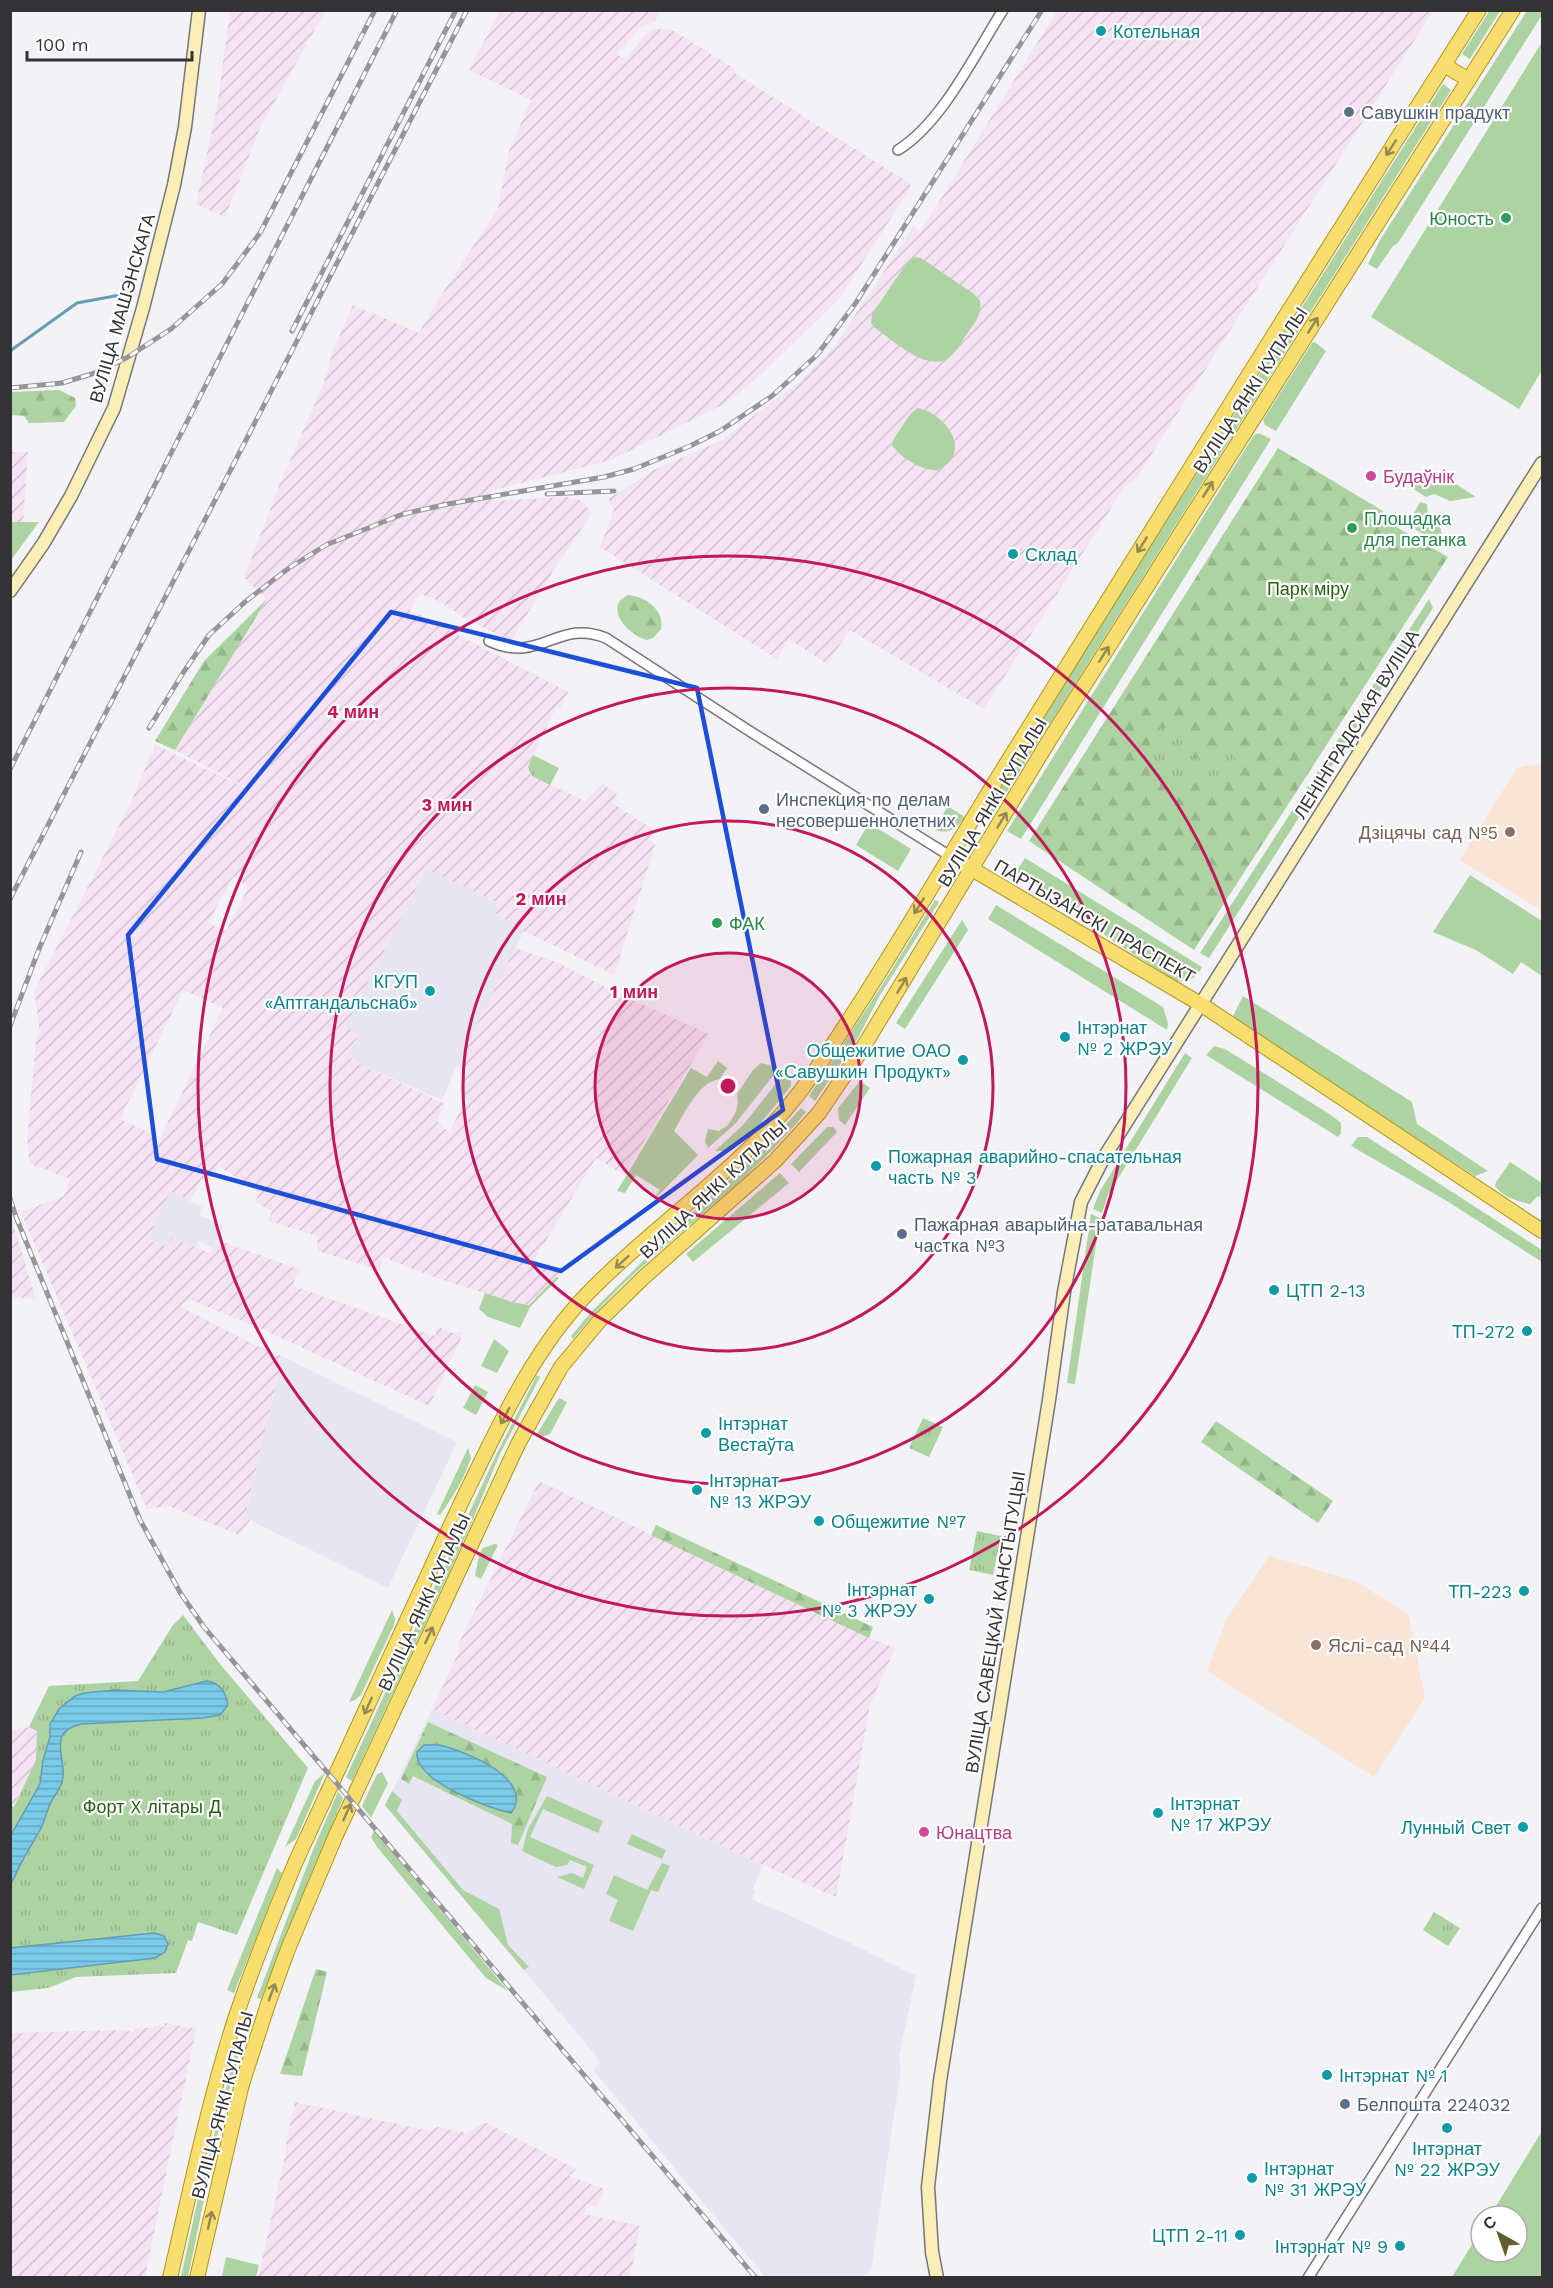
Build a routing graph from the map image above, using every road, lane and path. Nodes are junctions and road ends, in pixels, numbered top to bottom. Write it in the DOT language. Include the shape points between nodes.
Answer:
graph roads {
  1 [pos="199,10"];
  2 [pos="1003,10"];
  3 [pos="1479,10"];
  4 [pos="1513,10"];
  5 [pos="1444,65"];
  6 [pos="1469,80"];
  7 [pos="898,150"];
  8 [pos="1542,463"];
  9 [pos="10,591"];
  10 [pos="489,641"];
  11 [pos="950,856"];
  12 [pos="972,870"];
  13 [pos="1202,1005"];
  14 [pos="1542,1231"];
  15 [pos="540,1353"];
  16 [pos="561,1367"];
  17 [pos="1542,1908"];
  18 [pos="235,2020"];
  19 [pos="259,2028"];
  20 [pos="170,2277"];
  21 [pos="197,2277"];
  22 [pos="937,2277"];
  23 [pos="1308,2277"];
  1 -- 9 [label="main road, ВУЛІЦА МАШЭНСКАГА" via="174,185 114,408 71,496"];
  2 -- 7 [label="street" via="932,120"];
  3 -- 5 [label="main road, ВУЛІЦА ЯНКІ КУПАЛЫ"];
  4 -- 6 [label="main road, ВУЛІЦА ЯНКІ КУПАЛЫ"];
  5 -- 6 [label="main road"];
  5 -- 11 [label="main road, ВУЛІЦА ЯНКІ КУПАЛЫ, one-way"];
  12 -- 6 [label="main road, ВУЛІЦА ЯНКІ КУПАЛЫ, one-way" via="1056,729"];
  8 -- 13 [label="main road, ЛЕНІНГРАДСКАЯ ВУЛІЦА"];
  10 -- 11 [label="street, ПАРТЫЗАНСКІ ПРАСПЕКТ" via="522,650 573,632 606,638"];
  11 -- 12 [label="main road, ПАРТЫЗАНСКІ ПРАСПЕКТ"];
  11 -- 15 [label="main road, ВУЛІЦА ЯНКІ КУПАЛЫ, one-way" via="810,1078 778,1120 588,1293"];
  12 -- 13 [label="main road, ПАРТЫЗАНСКІ ПРАСПЕКТ"];
  16 -- 12 [label="main road, ВУЛІЦА ЯНКІ КУПАЛЫ, one-way" via="600,1320 775,1161 819,1113"];
  13 -- 14 [label="main road, ПАРТЫЗАНСКІ ПРАСПЕКТ"];
  13 -- 22 [label="main road, ВУЛІЦА САВЕЦКАЙ КАНСТЫТУЦЫІ" via="1103,1160 1081,1202 933,2132 928,2187"];
  15 -- 16 [label="main road"];
  15 -- 18 [label="main road, ВУЛІЦА ЯНКІ КУПАЛЫ, one-way" via="461,1503 296,1861"];
  19 -- 16 [label="main road, ВУЛІЦА ЯНКІ КУПАЛЫ, one-way" via="344,1818 518,1444"];
  17 -- 23 [label="street"];
  18 -- 19 [label="main road"];
  18 -- 20 [label="main road, ВУЛІЦА ЯНКІ КУПАЛЫ" via="201,2140"];
  21 -- 19 [label="main road, ВУЛІЦА ЯНКІ КУПАЛЫ, one-way"];
}
